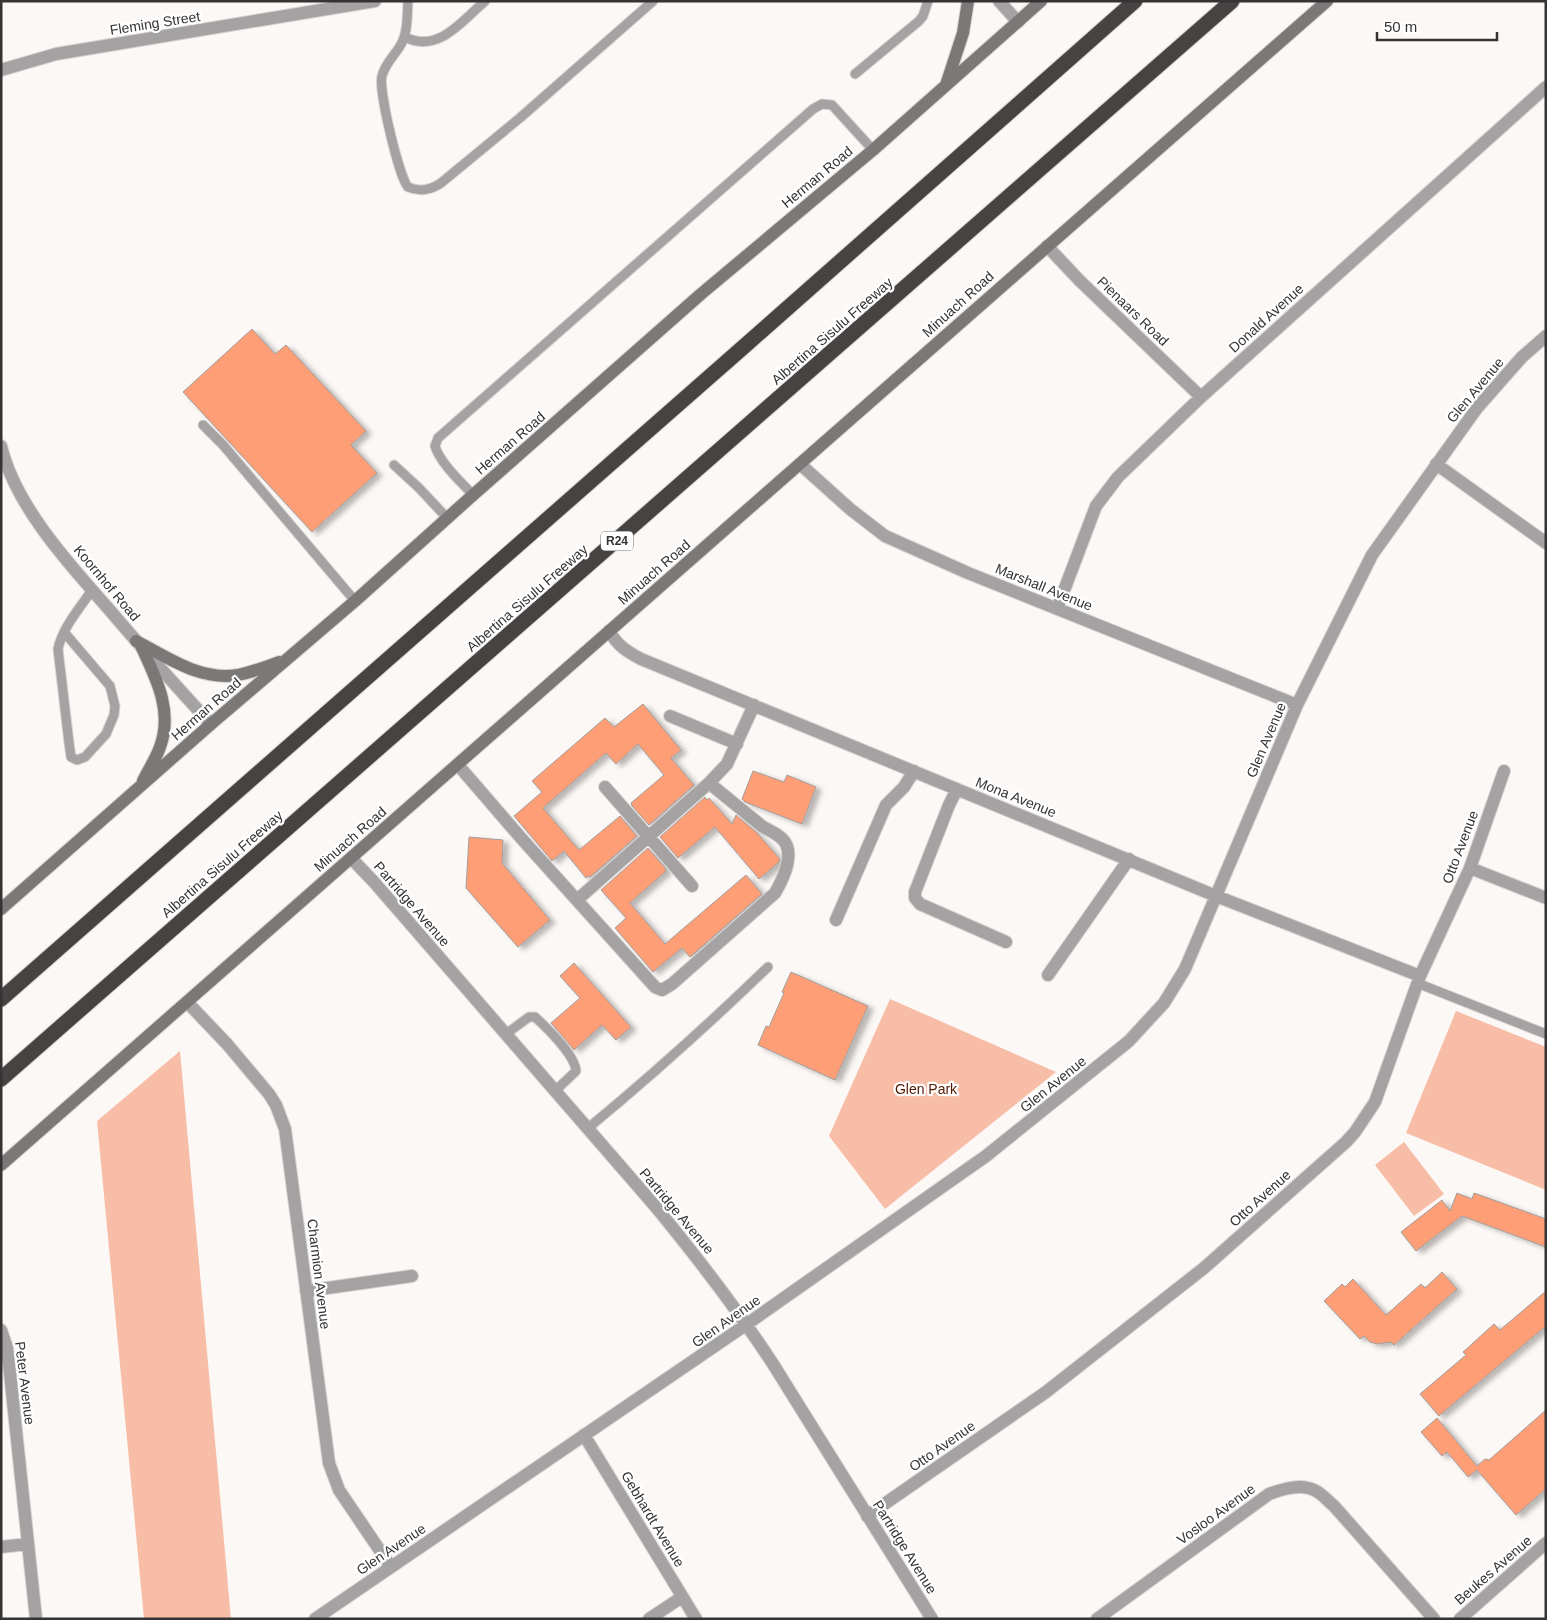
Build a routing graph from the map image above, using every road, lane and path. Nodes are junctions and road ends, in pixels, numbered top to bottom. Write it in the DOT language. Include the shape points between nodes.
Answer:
graph roads {
  1 [pos="375,1"];
  2 [pos="408,1"];
  3 [pos="485,1"];
  4 [pos="653,1"];
  5 [pos="928,1"];
  6 [pos="968,1"];
  7 [pos="999,1"];
  8 [pos="1041,1"];
  9 [pos="1135,1"];
  10 [pos="1232,1"];
  11 [pos="1327,1"];
  12 [pos="1018,22"];
  13 [pos="405,37"];
  14 [pos="1,70"];
  15 [pos="855,74"];
  16 [pos="945,87"];
  17 [pos="1546,87"];
  18 [pos="872,150"];
  19 [pos="1047,246"];
  20 [pos="1546,336"];
  21 [pos="1201,397"];
  22 [pos="203,424"];
  23 [pos="1,446"];
  24 [pos="800,464"];
  25 [pos="1436,464"];
  26 [pos="394,465"];
  27 [pos="473,495"];
  28 [pos="448,518"];
  29 [pos="1546,544"];
  30 [pos="92,590"];
  31 [pos="355,601"];
  32 [pos="1057,608"];
  33 [pos="610,631"];
  34 [pos="64,632"];
  35 [pos="139,645"];
  36 [pos="284,661"];
  37 [pos="754,705"];
  38 [pos="1297,705"];
  39 [pos="670,716"];
  40 [pos="211,724"];
  41 [pos="737,744"];
  42 [pos="458,765"];
  43 [pos="914,771"];
  44 [pos="1504,771"];
  45 [pos="709,783"];
  46 [pos="605,787"];
  47 [pos="139,788"];
  48 [pos="957,789"];
  49 [pos="648,837"];
  50 [pos="350,858"];
  51 [pos="1129,860"];
  52 [pos="1470,868"];
  53 [pos="692,886"];
  54 [pos="1216,896"];
  55 [pos="1546,898"];
  56 [pos="577,900"];
  57 [pos="1,909"];
  58 [pos="836,920"];
  59 [pos="1006,942"];
  60 [pos="768,967"];
  61 [pos="1048,975"];
  62 [pos="1419,980"];
  63 [pos="1,999"];
  64 [pos="187,1002"];
  65 [pos="506,1034"];
  66 [pos="1546,1034"];
  67 [pos="1,1080"];
  68 [pos="555,1091"];
  69 [pos="587,1129"];
  70 [pos="1,1165"];
  71 [pos="412,1276"];
  72 [pos="306,1291"];
  73 [pos="747,1324"];
  74 [pos="1,1330"];
  75 [pos="584,1436"];
  76 [pos="867,1516"];
  77 [pos="1546,1543"];
  78 [pos="28,1544"];
  79 [pos="1,1547"];
  80 [pos="391,1567"];
  81 [pos="682,1597"];
  82 [pos="36,1619"];
  83 [pos="315,1619"];
  84 [pos="649,1619"];
  85 [pos="696,1619"];
  86 [pos="932,1619"];
  87 [pos="1097,1619"];
  88 [pos="1434,1619"];
  89 [pos="1460,1619"];
  1 -- 14 [label="street, Fleming Street" via="56,54"];
  2 -- 13 [label="lane"];
  3 -- 13 [label="lane" via="440,39 417,42"];
  4 -- 13 [label="lane" via="456,171 433,188 424,190 408,187 402,177 381,82 384,69"];
  5 -- 15 [label="lane" via="919,21"];
  6 -- 16 [label="main road" via="963,34"];
  7 -- 12 [label="street"];
  8 -- 12 [label="main road, Herman Road"];
  9 -- 63 [label="highway"];
  10 -- 67 [label="highway, Albertina Sisulu Freeway / R24"];
  11 -- 19 [label="main road, Minuach Road"];
  12 -- 16 [label="main road, Herman Road"];
  16 -- 18 [label="main road, Herman Road"];
  17 -- 21 [label="street, Donald Avenue"];
  18 -- 27 [label="main road, Herman Road"];
  18 -- 27 [label="lane" via="832,105 822,104 813,109 443,433 435,446"];
  19 -- 21 [label="street, Pienaars Road"];
  19 -- 24 [label="main road, Minuach Road"];
  20 -- 25 [label="street, Glen Avenue" via="1522,357 1477,408"];
  21 -- 32 [label="street, Donald Avenue" via="1118,477 1096,506"];
  22 -- 31 [label="lane"];
  23 -- 30 [label="street, Koornhof Road" via="14,482 27,504"];
  24 -- 32 [label="street, Marshall Avenue" via="885,536"];
  24 -- 33 [label="main road, Minuach Road"];
  25 -- 29 [label="street"];
  25 -- 38 [label="street, Glen Avenue" via="1372,555"];
  26 -- 28 [label="lane"];
  27 -- 28 [label="main road, Herman Road"];
  28 -- 31 [label="main road, Herman Road"];
  30 -- 34 [label="lane"];
  30 -- 35 [label="street, Koornhof Road"];
  31 -- 36 [label="main road, Herman Road"];
  32 -- 38 [label="street, Marshall Avenue"];
  33 -- 37 [label="street, Mona Avenue" via="623,649 641,659"];
  33 -- 42 [label="main road, Minuach Road"];
  34 -- 34 [label="lane" via="58,656 71,757 77,760 85,757 106,734 115,706 110,686"];
  35 -- 36 [label="main road" via="198,672 212,675 239,675"];
  35 -- 40 [label="street, Koornhof Road"];
  35 -- 47 [label="main road" via="160,689 165,720 160,748"];
  36 -- 40 [label="main road, Herman Road"];
  37 -- 41 [label="street"];
  37 -- 43 [label="street, Mona Avenue"];
  38 -- 54 [label="street, Glen Avenue"];
  39 -- 41 [label="street"];
  40 -- 47 [label="main road, Herman Road"];
  41 -- 45 [label="street" via="726,764"];
  42 -- 50 [label="main road, Minuach Road"];
  42 -- 56 [label="street"];
  43 -- 48 [label="street, Mona Avenue"];
  43 -- 58 [label="street" via="886,805"];
  44 -- 52 [label="street, Otto Avenue"];
  45 -- 49 [label="street"];
  45 -- 56 [label="street" via="781,838 788,850 782,880 775,894 730,934 662,990 649,980"];
  46 -- 49 [label="street"];
  47 -- 57 [label="main road, Herman Road"];
  48 -- 51 [label="street, Mona Avenue"];
  48 -- 59 [label="street" via="915,898 920,904"];
  49 -- 53 [label="street"];
  49 -- 56 [label="street"];
  50 -- 64 [label="main road, Minuach Road"];
  50 -- 65 [label="street, Partridge Avenue"];
  51 -- 54 [label="street, Mona Avenue"];
  51 -- 61 [label="street"];
  52 -- 55 [label="street"];
  52 -- 62 [label="street, Otto Avenue"];
  54 -- 62 [label="street, Mona Avenue"];
  54 -- 73 [label="street, Glen Avenue" via="1185,969 1164,1003 1129,1041 986,1156"];
  60 -- 69 [label="lane"];
  62 -- 66 [label="lane"];
  62 -- 76 [label="street, Otto Avenue" via="1375,1102 1346,1142 1204,1268 1046,1392"];
  64 -- 70 [label="main road, Minuach Road"];
  64 -- 72 [label="street, Charmion Avenue" via="228,1044 269,1094 282,1119"];
  65 -- 68 [label="street, Partridge Avenue"];
  65 -- 68 [label="lane" via="535,1016 561,1045 574,1063 576,1072"];
  68 -- 69 [label="street, Partridge Avenue"];
  69 -- 73 [label="street, Partridge Avenue" via="655,1206"];
  71 -- 72 [label="street"];
  72 -- 80 [label="street, Charmion Avenue" via="332,1474 339,1490"];
  73 -- 75 [label="street, Glen Avenue"];
  73 -- 76 [label="street, Partridge Avenue"];
  74 -- 78 [label="street, Peter Avenue" via="7,1348"];
  75 -- 80 [label="street, Glen Avenue"];
  75 -- 81 [label="street, Gebhardt Avenue"];
  76 -- 86 [label="street, Partridge Avenue"];
  77 -- 89 [label="street, Beukes Avenue"];
  78 -- 79 [label="street"];
  78 -- 82 [label="street, Peter Avenue"];
  80 -- 83 [label="street, Glen Avenue"];
  81 -- 84 [label="street"];
  81 -- 85 [label="street, Gebhardt Avenue"];
  87 -- 88 [label="street, Vosloo Avenue" via="1269,1494 1303,1487 1316,1491 1334,1506"];
}
